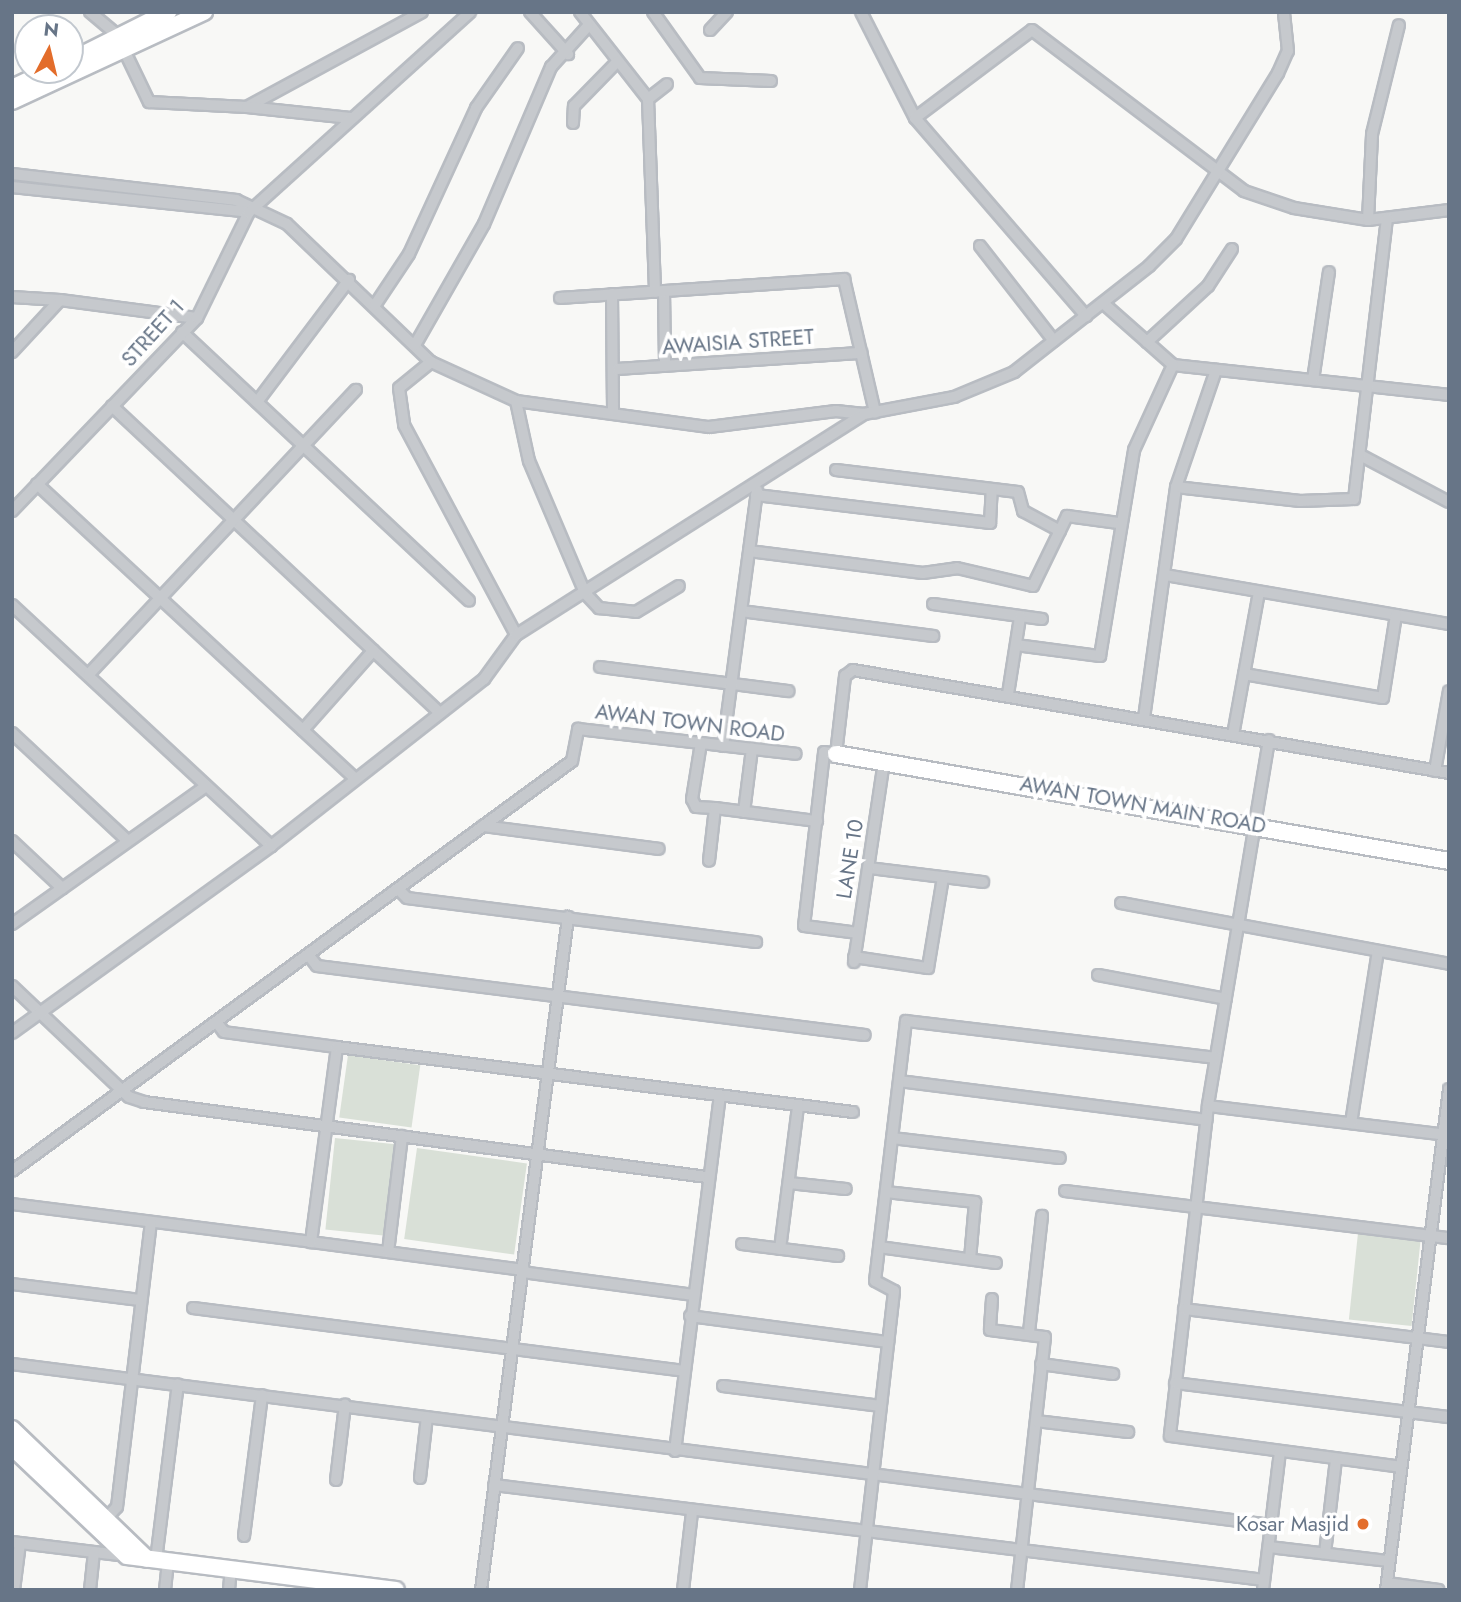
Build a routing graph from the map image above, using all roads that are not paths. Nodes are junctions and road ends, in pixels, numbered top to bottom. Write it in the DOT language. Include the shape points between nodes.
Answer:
graph roads {
  1 [pos="90,12"];
  2 [pos="168,12"];
  3 [pos="204,12"];
  4 [pos="422,12"];
  5 [pos="470,12"];
  6 [pos="530,12"];
  7 [pos="580,12"];
  8 [pos="653,12"];
  9 [pos="727,12"];
  10 [pos="860,12"];
  11 [pos="1284,12"];
  12 [pos="1399,25"];
  13 [pos="588,26"];
  14 [pos="710,30"];
  15 [pos="122,43"];
  16 [pos="518,48"];
  17 [pos="568,54"];
  18 [pos="84,56"];
  19 [pos="617,62"];
  20 [pos="771,82"];
  21 [pos="667,84"];
  22 [pos="648,99"];
  23 [pos="12,101"];
  24 [pos="247,107"];
  25 [pos="351,118"];
  26 [pos="915,118"];
  27 [pos="573,123"];
  28 [pos="1219,169"];
  29 [pos="12,174"];
  30 [pos="12,187"];
  31 [pos="1449,210"];
  32 [pos="250,212"];
  33 [pos="1387,219"];
  34 [pos="1368,220"];
  35 [pos="980,246"];
  36 [pos="1232,249"];
  37 [pos="1329,272"];
  38 [pos="349,281"];
  39 [pos="660,291"];
  40 [pos="612,294"];
  41 [pos="12,298"];
  42 [pos="560,298"];
  43 [pos="60,300"];
  44 [pos="1103,303"];
  45 [pos="375,305"];
  46 [pos="1086,316"];
  47 [pos="197,318"];
  48 [pos="182,332"];
  49 [pos="1054,341"];
  50 [pos="1147,342"];
  51 [pos="415,345"];
  52 [pos="12,352"];
  53 [pos="861,353"];
  54 [pos="431,362"];
  55 [pos="1173,365"];
  56 [pos="664,366"];
  57 [pos="618,369"];
  58 [pos="1216,370"];
  59 [pos="1313,380"];
  60 [pos="1369,386"];
  61 [pos="356,390"];
  62 [pos="1449,395"];
  63 [pos="516,401"];
  64 [pos="257,402"];
  65 [pos="112,406"];
  66 [pos="613,411"];
  67 [pos="870,413"];
  68 [pos="303,445"];
  69 [pos="1362,456"];
  70 [pos="836,470"];
  71 [pos="37,484"];
  72 [pos="1176,487"];
  73 [pos="992,489"];
  74 [pos="756,491"];
  75 [pos="1449,502"];
  76 [pos="12,511"];
  77 [pos="232,520"];
  78 [pos="1119,523"];
  79 [pos="1060,531"];
  80 [pos="748,551"];
  81 [pos="1165,575"];
  82 [pos="679,586"];
  83 [pos="1258,592"];
  84 [pos="585,593"];
  85 [pos="159,597"];
  86 [pos="469,601"];
  87 [pos="933,604"];
  88 [pos="12,605"];
  89 [pos="741,611"];
  90 [pos="1396,615"];
  91 [pos="1020,617"];
  92 [pos="1042,619"];
  93 [pos="1449,624"];
  94 [pos="516,635"];
  95 [pos="933,636"];
  96 [pos="1016,645"];
  97 [pos="373,652"];
  98 [pos="600,667"];
  99 [pos="89,674"];
  100 [pos="1244,674"];
  101 [pos="731,684"];
  102 [pos="788,691"];
  103 [pos="1449,691"];
  104 [pos="1008,694"];
  105 [pos="440,713"];
  106 [pos="1144,718"];
  107 [pos="303,730"];
  108 [pos="12,733"];
  109 [pos="1233,734"];
  110 [pos="1269,740"];
  111 [pos="701,743"];
  112 [pos="723,746"];
  113 [pos="752,749"];
  114 [pos="796,754"];
  115 [pos="836,754"];
  116 [pos="884,761"];
  117 [pos="1435,771"];
  118 [pos="1449,773"];
  119 [pos="356,779"];
  120 [pos="206,786"];
  121 [pos="715,808"];
  122 [pos="744,812"];
  123 [pos="817,821"];
  124 [pos="1256,825"];
  125 [pos="483,826"];
  126 [pos="12,841"];
  127 [pos="128,841"];
  128 [pos="271,846"];
  129 [pos="659,849"];
  130 [pos="709,861"];
  131 [pos="1449,861"];
  132 [pos="869,868"];
  133 [pos="943,877"];
  134 [pos="983,882"];
  135 [pos="62,888"];
  136 [pos="400,891"];
  137 [pos="1121,903"];
  138 [pos="568,917"];
  139 [pos="12,924"];
  140 [pos="1239,924"];
  141 [pos="858,933"];
  142 [pos="756,942"];
  143 [pos="1378,951"];
  144 [pos="310,957"];
  145 [pos="1449,964"];
  146 [pos="1098,975"];
  147 [pos="12,986"];
  148 [pos="559,997"];
  149 [pos="1226,999"];
  150 [pos="40,1013"];
  151 [pos="217,1023"];
  152 [pos="12,1032"];
  153 [pos="865,1035"];
  154 [pos="337,1047"];
  155 [pos="1216,1058"];
  156 [pos="548,1075"];
  157 [pos="899,1082"];
  158 [pos="1449,1089"];
  159 [pos="123,1091"];
  160 [pos="720,1097"];
  161 [pos="798,1106"];
  162 [pos="1208,1106"];
  163 [pos="853,1112"];
  164 [pos="1207,1120"];
  165 [pos="1351,1123"];
  166 [pos="327,1126"];
  167 [pos="1445,1135"];
  168 [pos="402,1136"];
  169 [pos="892,1138"];
  170 [pos="537,1154"];
  171 [pos="1060,1158"];
  172 [pos="12,1171"];
  173 [pos="707,1177"];
  174 [pos="789,1183"];
  175 [pos="846,1189"];
  176 [pos="1065,1191"];
  177 [pos="886,1192"];
  178 [pos="12,1203"];
  179 [pos="1196,1207"];
  180 [pos="1042,1216"];
  181 [pos="151,1222"];
  182 [pos="1428,1236"];
  183 [pos="1449,1238"];
  184 [pos="311,1242"];
  185 [pos="742,1244"];
  186 [pos="879,1247"];
  187 [pos="780,1249"];
  188 [pos="388,1252"];
  189 [pos="838,1256"];
  190 [pos="970,1259"];
  191 [pos="996,1263"];
  192 [pos="523,1271"];
  193 [pos="12,1284"];
  194 [pos="694,1295"];
  195 [pos="992,1299"];
  196 [pos="141,1300"];
  197 [pos="193,1308"];
  198 [pos="1184,1309"];
  199 [pos="690,1316"];
  200 [pos="1029,1332"];
  201 [pos="1415,1338"];
  202 [pos="888,1342"];
  203 [pos="1449,1342"];
  204 [pos="512,1348"];
  205 [pos="12,1364"];
  206 [pos="1041,1364"];
  207 [pos="684,1371"];
  208 [pos="1113,1374"];
  209 [pos="132,1378"];
  210 [pos="1175,1383"];
  211 [pos="178,1384"];
  212 [pos="723,1386"];
  213 [pos="262,1395"];
  214 [pos="345,1405"];
  215 [pos="881,1406"];
  216 [pos="1406,1412"];
  217 [pos="1449,1417"];
  218 [pos="427,1418"];
  219 [pos="1035,1421"];
  220 [pos="503,1427"];
  221 [pos="12,1429"];
  222 [pos="1128,1432"];
  223 [pos="12,1447"];
  224 [pos="676,1451"];
  225 [pos="1280,1452"];
  226 [pos="1336,1459"];
  227 [pos="1401,1467"];
  228 [pos="873,1476"];
  229 [pos="420,1478"];
  230 [pos="336,1480"];
  231 [pos="494,1485"];
  232 [pos="1028,1495"];
  233 [pos="692,1513"];
  234 [pos="102,1523"];
  235 [pos="1271,1525"];
  236 [pos="867,1532"];
  237 [pos="243,1536"];
  238 [pos="16,1542"];
  239 [pos="1269,1547"];
  240 [pos="1021,1551"];
  241 [pos="94,1552"];
  242 [pos="1325,1553"];
  243 [pos="127,1556"];
  244 [pos="157,1560"];
  245 [pos="1389,1561"];
  246 [pos="231,1569"];
  247 [pos="291,1583"];
  248 [pos="1264,1585"];
  249 [pos="1386,1586"];
  250 [pos="369,1588"];
  251 [pos="14,1590"];
  252 [pos="90,1590"];
  253 [pos="165,1590"];
  254 [pos="229,1590"];
  255 [pos="396,1590"];
  256 [pos="481,1590"];
  257 [pos="683,1590"];
  258 [pos="860,1590"];
  259 [pos="1017,1590"];
  260 [pos="1439,1590"];
  1 -- 15 [label="street"];
  2 -- 15 [label="street"];
  3 -- 15 [label="street"];
  4 -- 24 [label="street"];
  5 -- 25 [label="street, STREET 1"];
  6 -- 17 [label="street"];
  7 -- 13 [label="street"];
  8 -- 20 [label="street" via="700,78"];
  9 -- 14 [label="street"];
  10 -- 26 [label="street"];
  11 -- 28 [label="street" via="1288,51"];
  12 -- 34 [label="street" via="1372,134"];
  13 -- 17 [label="street"];
  13 -- 19 [label="street"];
  15 -- 18 [label="street"];
  15 -- 23 [label="street"];
  15 -- 24 [label="street" via="149,102"];
  16 -- 45 [label="street" via="476,108 409,254"];
  17 -- 51 [label="street" via="551,67 484,224"];
  19 -- 22 [label="street"];
  19 -- 27 [label="street" via="574,106"];
  21 -- 22 [label="street"];
  22 -- 39 [label="street"];
  24 -- 25 [label="street"];
  25 -- 32 [label="street, STREET 1"];
  26 -- 28 [label="street" via="1032,30"];
  26 -- 46 [label="street"];
  28 -- 34 [label="street" via="1244,191 1294,208"];
  28 -- 44 [label="street" via="1176,239"];
  29 -- 32 [label="street" via="236,200"];
  30 -- 32 [label="street"];
  31 -- 33 [label="street"];
  32 -- 38 [label="street" via="287,224"];
  32 -- 47 [label="street, STREET 1"];
  33 -- 34 [label="street"];
  33 -- 60 [label="street"];
  35 -- 49 [label="street"];
  36 -- 50 [label="street" via="1208,286"];
  37 -- 59 [label="street"];
  38 -- 45 [label="street"];
  38 -- 64 [label="street"];
  39 -- 40 [label="street"];
  39 -- 53 [label="street" via="844,279"];
  39 -- 56 [label="street"];
  40 -- 42 [label="street"];
  40 -- 57 [label="street"];
  41 -- 43 [label="street"];
  43 -- 47 [label="street"];
  43 -- 52 [label="street"];
  44 -- 46 [label="street"];
  44 -- 50 [label="street"];
  45 -- 51 [label="street"];
  46 -- 49 [label="street"];
  47 -- 48 [label="street, STREET 1"];
  48 -- 64 [label="street"];
  48 -- 65 [label="street, STREET 1"];
  49 -- 67 [label="street" via="1014,372 954,397"];
  50 -- 55 [label="street"];
  51 -- 54 [label="street"];
  53 -- 56 [label="street, AWAISIA STREET"];
  53 -- 67 [label="street"];
  54 -- 63 [label="street"];
  54 -- 94 [label="street" via="399,388 404,425"];
  55 -- 58 [label="street"];
  55 -- 78 [label="street" via="1134,450"];
  56 -- 57 [label="street, AWAISIA STREET"];
  57 -- 66 [label="street"];
  58 -- 59 [label="street"];
  58 -- 72 [label="street"];
  59 -- 60 [label="street"];
  60 -- 62 [label="street"];
  60 -- 69 [label="street"];
  61 -- 68 [label="street"];
  63 -- 66 [label="street"];
  63 -- 84 [label="street" via="528,461"];
  64 -- 68 [label="street"];
  65 -- 71 [label="street, STREET 1"];
  65 -- 77 [label="street"];
  66 -- 67 [label="street" via="709,427 836,411"];
  67 -- 74 [label="street"];
  68 -- 77 [label="street"];
  68 -- 86 [label="street"];
  69 -- 72 [label="street" via="1350,500"];
  69 -- 75 [label="street"];
  70 -- 73 [label="street"];
  71 -- 76 [label="street, STREET 1"];
  71 -- 85 [label="street"];
  72 -- 81 [label="street"];
  73 -- 74 [label="street" via="990,523"];
  73 -- 79 [label="street" via="1018,492 1023,511"];
  74 -- 80 [label="street"];
  74 -- 84 [label="street"];
  77 -- 85 [label="street"];
  77 -- 97 [label="street"];
  78 -- 79 [label="street" via="1067,516"];
  78 -- 96 [label="street" via="1100,656"];
  79 -- 80 [label="street" via="1033,586 957,568 923,573"];
  80 -- 89 [label="street"];
  81 -- 83 [label="street"];
  81 -- 106 [label="street"];
  82 -- 84 [label="street" via="636,612 599,608"];
  83 -- 90 [label="street"];
  83 -- 100 [label="street"];
  84 -- 94 [label="street"];
  85 -- 99 [label="street"];
  85 -- 107 [label="street"];
  87 -- 91 [label="street"];
  88 -- 99 [label="street"];
  89 -- 95 [label="street"];
  89 -- 101 [label="street"];
  90 -- 93 [label="street"];
  90 -- 100 [label="street" via="1383,698"];
  91 -- 92 [label="street"];
  91 -- 96 [label="street"];
  94 -- 105 [label="street" via="484,679"];
  96 -- 104 [label="street"];
  97 -- 105 [label="street"];
  97 -- 107 [label="street"];
  98 -- 101 [label="street"];
  99 -- 120 [label="street"];
  100 -- 109 [label="street"];
  101 -- 102 [label="street"];
  101 -- 112 [label="street"];
  103 -- 117 [label="street"];
  104 -- 106 [label="street"];
  104 -- 115 [label="street" via="848,672"];
  105 -- 119 [label="street"];
  106 -- 109 [label="street"];
  107 -- 119 [label="street"];
  108 -- 127 [label="street"];
  109 -- 110 [label="street"];
  110 -- 117 [label="street"];
  110 -- 124 [label="street"];
  111 -- 112 [label="street, AWAN TOWN ROAD"];
  111 -- 121 [label="street" via="692,799 696,807"];
  111 -- 125 [label="street, AWAN TOWN ROAD" via="578,729 566,765"];
  112 -- 113 [label="street, AWAN TOWN ROAD"];
  113 -- 114 [label="street, AWAN TOWN ROAD"];
  113 -- 122 [label="street"];
  115 -- 116 [label="street, AWAN TOWN MAIN ROAD"];
  115 -- 123 [label="street" via="824,752"];
  116 -- 124 [label="street, AWAN TOWN MAIN ROAD"];
  116 -- 132 [label="street, LANE 10"];
  117 -- 118 [label="street"];
  119 -- 128 [label="street"];
  120 -- 127 [label="street"];
  120 -- 128 [label="street"];
  121 -- 122 [label="street"];
  121 -- 130 [label="street"];
  122 -- 123 [label="street"];
  123 -- 141 [label="street" via="804,926"];
  124 -- 131 [label="street, AWAN TOWN MAIN ROAD"];
  124 -- 140 [label="street"];
  125 -- 129 [label="street"];
  125 -- 136 [label="street"];
  126 -- 135 [label="street"];
  127 -- 135 [label="street"];
  128 -- 150 [label="street"];
  132 -- 133 [label="street"];
  132 -- 141 [label="street, LANE 10"];
  133 -- 134 [label="street"];
  133 -- 141 [label="street, LANE 10" via="928,968 854,959"];
  135 -- 139 [label="street"];
  136 -- 138 [label="street" via="407,898"];
  136 -- 144 [label="street"];
  137 -- 140 [label="street"];
  138 -- 142 [label="street"];
  138 -- 148 [label="street"];
  140 -- 143 [label="street"];
  140 -- 149 [label="street"];
  143 -- 145 [label="street"];
  143 -- 165 [label="street"];
  144 -- 148 [label="street" via="317,966"];
  144 -- 151 [label="street"];
  146 -- 149 [label="street"];
  147 -- 150 [label="street"];
  148 -- 153 [label="street"];
  148 -- 156 [label="street"];
  149 -- 155 [label="street"];
  150 -- 152 [label="street"];
  150 -- 159 [label="street"];
  151 -- 154 [label="street" via="224,1032"];
  151 -- 159 [label="street"];
  154 -- 156 [label="street"];
  154 -- 166 [label="street"];
  155 -- 157 [label="street" via="911,1020 902,1027"];
  155 -- 162 [label="street"];
  156 -- 160 [label="street"];
  156 -- 170 [label="street"];
  157 -- 164 [label="street"];
  157 -- 169 [label="street"];
  158 -- 167 [label="street"];
  159 -- 166 [label="street" via="144,1102"];
  159 -- 172 [label="street"];
  160 -- 161 [label="street"];
  160 -- 173 [label="street"];
  161 -- 163 [label="street"];
  161 -- 174 [label="street"];
  162 -- 164 [label="street"];
  162 -- 165 [label="street"];
  164 -- 179 [label="street"];
  165 -- 167 [label="street"];
  166 -- 168 [label="street"];
  166 -- 184 [label="street"];
  167 -- 182 [label="street"];
  168 -- 170 [label="street"];
  168 -- 188 [label="street"];
  169 -- 171 [label="street"];
  169 -- 177 [label="street"];
  170 -- 173 [label="street"];
  170 -- 192 [label="street"];
  173 -- 194 [label="street"];
  174 -- 175 [label="street"];
  174 -- 187 [label="street"];
  176 -- 179 [label="street"];
  177 -- 186 [label="street"];
  177 -- 190 [label="street" via="975,1202"];
  178 -- 181 [label="street"];
  179 -- 182 [label="street"];
  179 -- 198 [label="street"];
  180 -- 200 [label="street"];
  181 -- 184 [label="street"];
  181 -- 196 [label="street"];
  182 -- 183 [label="street"];
  182 -- 201 [label="street"];
  184 -- 188 [label="street"];
  185 -- 187 [label="street"];
  186 -- 190 [label="street"];
  186 -- 202 [label="street" via="875,1285 894,1291"];
  187 -- 189 [label="street"];
  188 -- 192 [label="street"];
  190 -- 191 [label="street"];
  192 -- 194 [label="street"];
  192 -- 204 [label="street"];
  193 -- 196 [label="street"];
  194 -- 199 [label="street"];
  195 -- 200 [label="street" via="990,1330"];
  196 -- 209 [label="street"];
  197 -- 204 [label="street"];
  198 -- 201 [label="street"];
  198 -- 210 [label="street"];
  199 -- 202 [label="street"];
  199 -- 207 [label="street"];
  200 -- 206 [label="street" via="1045,1335"];
  201 -- 203 [label="street"];
  201 -- 216 [label="street"];
  202 -- 215 [label="street"];
  204 -- 207 [label="street"];
  204 -- 220 [label="street"];
  205 -- 209 [label="street"];
  206 -- 208 [label="street"];
  206 -- 219 [label="street"];
  207 -- 224 [label="street"];
  209 -- 211 [label="street"];
  209 -- 234 [label="street" via="117,1507"];
  210 -- 216 [label="street"];
  210 -- 225 [label="street" via="1170,1436"];
  211 -- 213 [label="street"];
  211 -- 244 [label="street"];
  212 -- 215 [label="street"];
  213 -- 214 [label="street"];
  213 -- 237 [label="street"];
  214 -- 218 [label="street"];
  214 -- 230 [label="street"];
  215 -- 228 [label="street"];
  216 -- 217 [label="street"];
  216 -- 227 [label="street"];
  218 -- 220 [label="street"];
  218 -- 229 [label="street"];
  219 -- 222 [label="street"];
  219 -- 232 [label="street"];
  220 -- 224 [label="street"];
  220 -- 231 [label="street"];
  221 -- 234 [label="street"];
  223 -- 234 [label="street"];
  224 -- 228 [label="street"];
  225 -- 226 [label="street"];
  225 -- 235 [label="street"];
  226 -- 227 [label="street"];
  226 -- 242 [label="street"];
  227 -- 245 [label="street"];
  228 -- 232 [label="street"];
  228 -- 236 [label="street"];
  231 -- 233 [label="street"];
  231 -- 256 [label="street"];
  232 -- 235 [label="street"];
  232 -- 240 [label="street"];
  233 -- 236 [label="street"];
  233 -- 257 [label="street"];
  234 -- 243 [label="street"];
  234 -- 244 [label="street"];
  235 -- 239 [label="street"];
  236 -- 240 [label="street"];
  236 -- 258 [label="street"];
  238 -- 241 [label="street"];
  238 -- 251 [label="street"];
  239 -- 242 [label="street"];
  239 -- 248 [label="street"];
  240 -- 248 [label="street"];
  240 -- 259 [label="street"];
  241 -- 243 [label="street"];
  241 -- 252 [label="street"];
  242 -- 245 [label="street"];
  243 -- 244 [label="street"];
  244 -- 246 [label="street"];
  244 -- 253 [label="street"];
  245 -- 249 [label="street"];
  246 -- 247 [label="street"];
  246 -- 254 [label="street"];
  247 -- 250 [label="street"];
  249 -- 260 [label="street"];
  250 -- 255 [label="street"];
}
